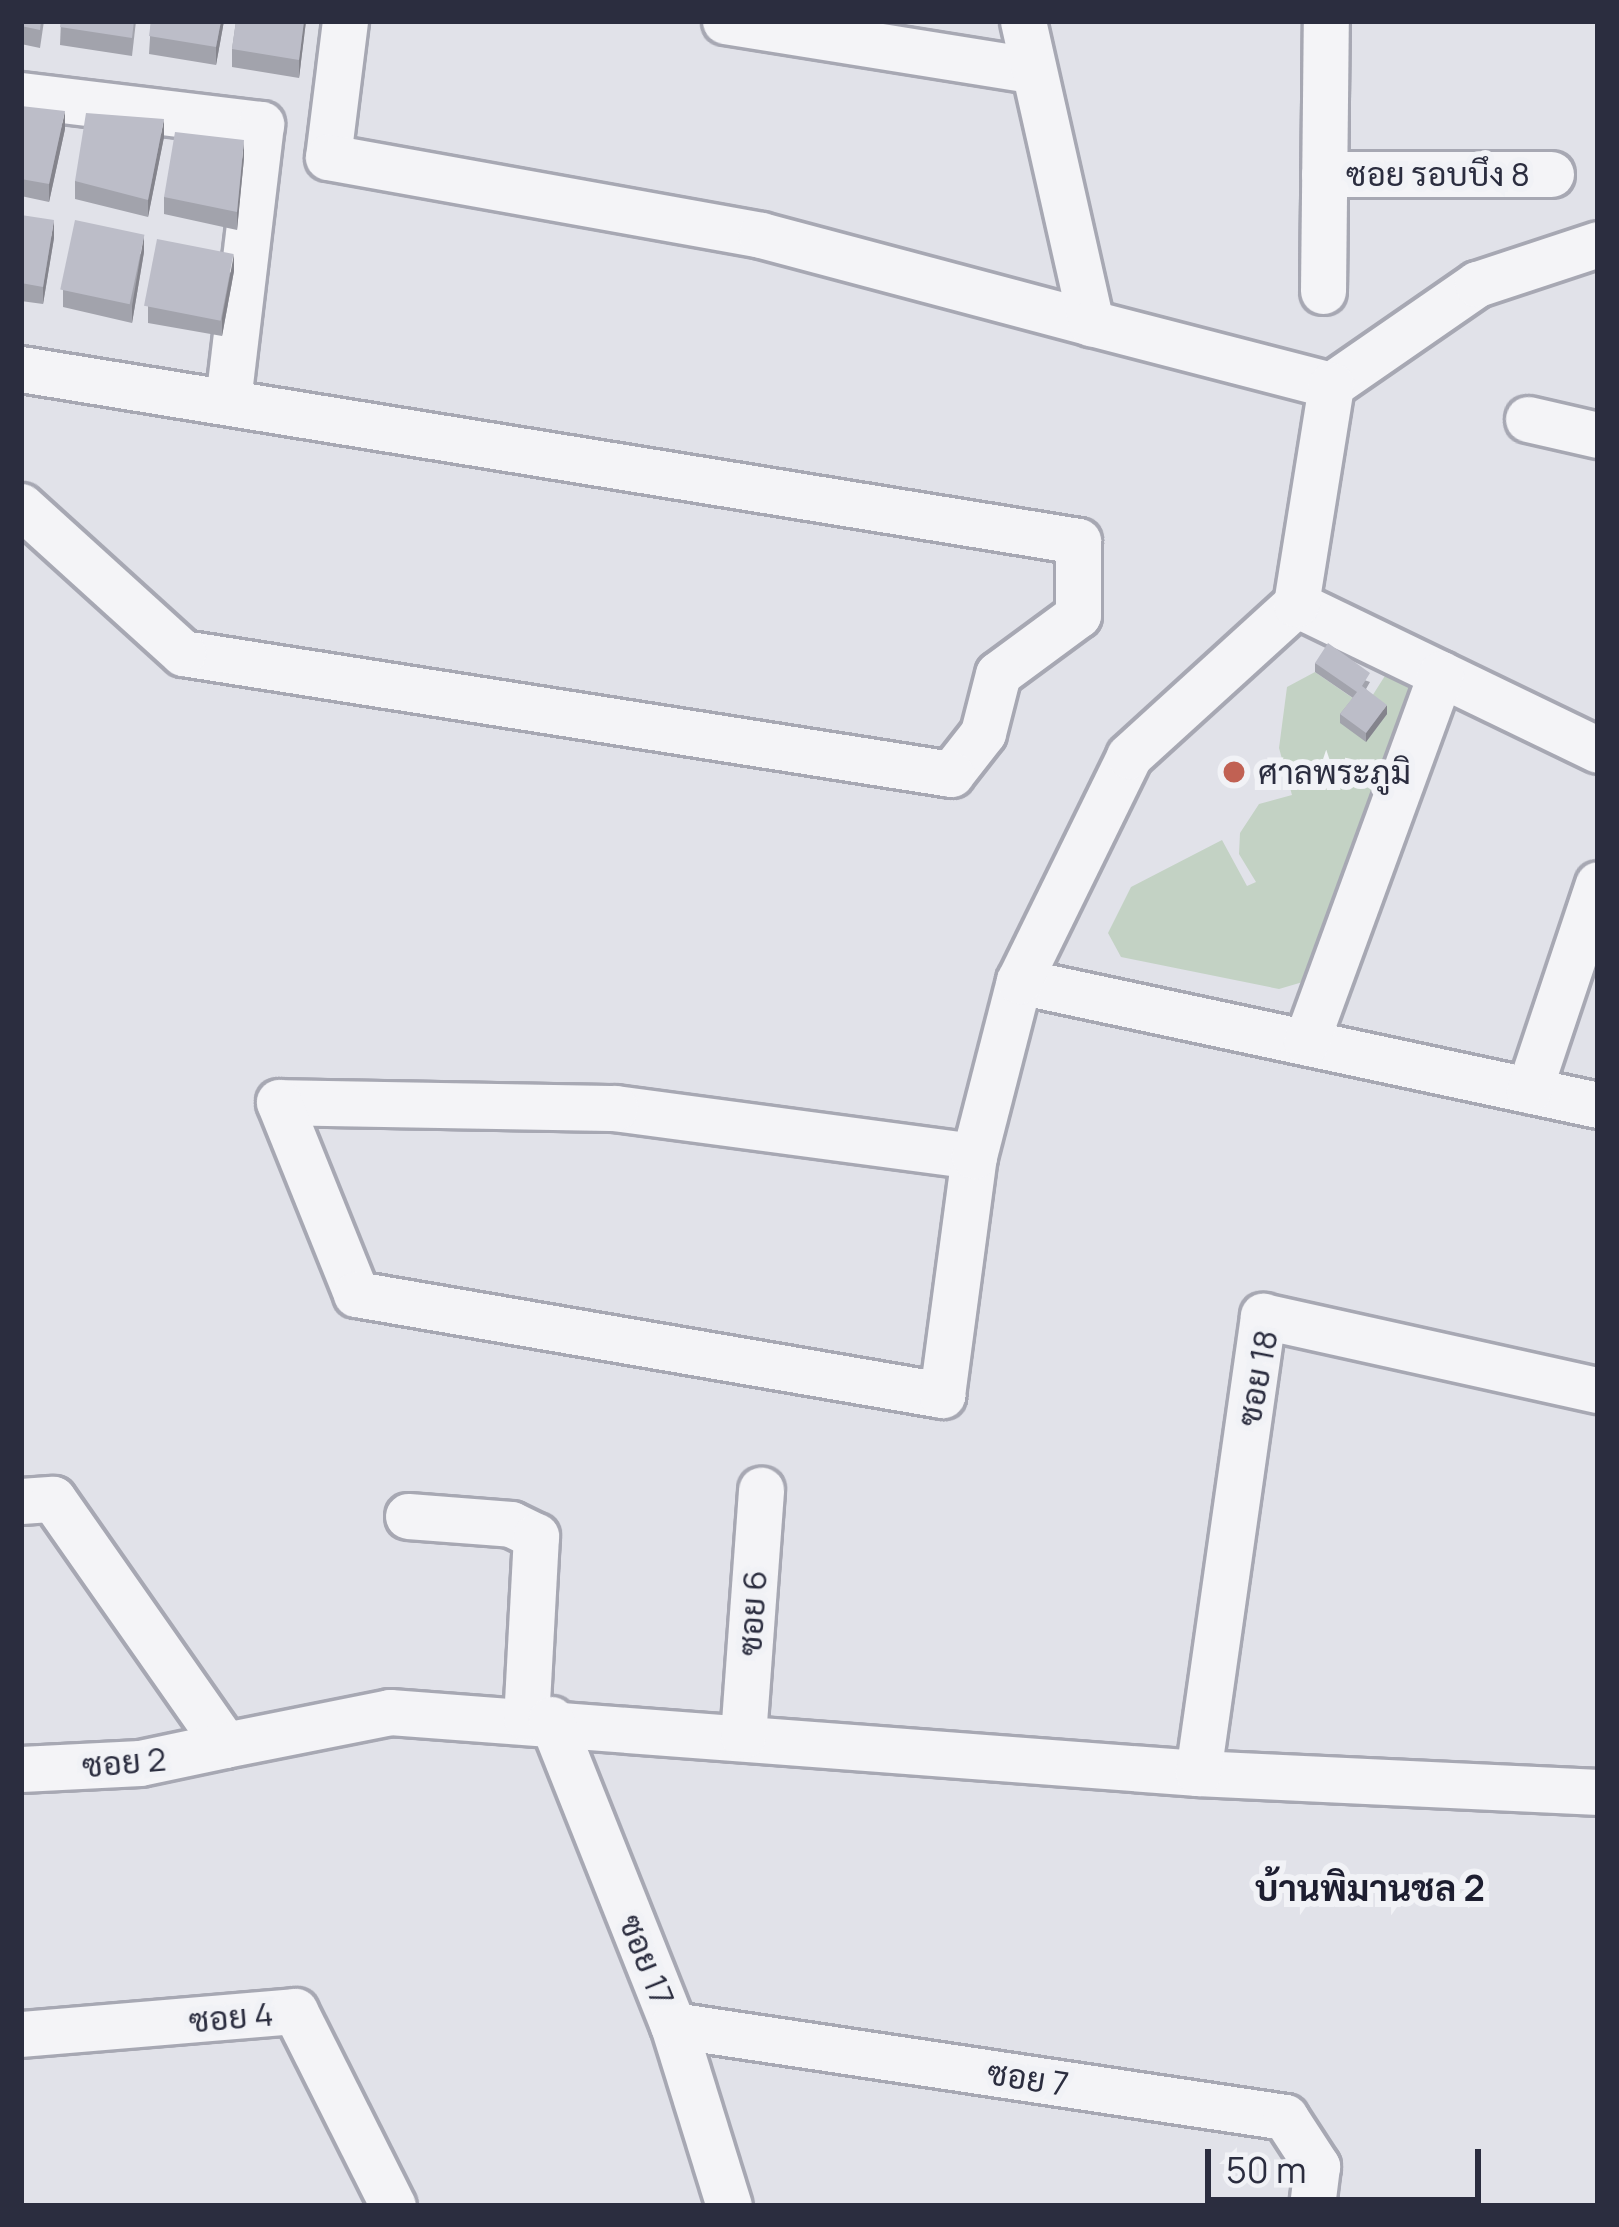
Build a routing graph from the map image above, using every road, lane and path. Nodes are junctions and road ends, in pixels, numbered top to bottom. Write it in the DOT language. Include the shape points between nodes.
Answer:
graph roads {
  1 [pos="345,21"];
  2 [pos="725,21"];
  3 [pos="1023,21"];
  4 [pos="1326,21"];
  5 [pos="1030,70"];
  6 [pos="21,95"];
  7 [pos="1324,174"];
  8 [pos="1551,174"];
  9 [pos="1598,244"];
  10 [pos="1323,292"];
  11 [pos="1091,323"];
  12 [pos="21,369"];
  13 [pos="1331,385"];
  14 [pos="228,402"];
  15 [pos="1528,419"];
  16 [pos="1598,435"];
  17 [pos="21,506"];
  18 [pos="1296,604"];
  19 [pos="1441,674"];
  20 [pos="1598,750"];
  21 [pos="1598,884"];
  22 [pos="1019,981"];
  23 [pos="1306,1042"];
  24 [pos="1529,1090"];
  25 [pos="1598,1105"];
  26 [pos="974,1156"];
  27 [pos="1598,1390"];
  28 [pos="761,1490"];
  29 [pos="21,1501"];
  30 [pos="408,1516"];
  31 [pos="538,1718"];
  32 [pos="742,1736"];
  33 [pos="225,1745"];
  34 [pos="21,1769"];
  35 [pos="1198,1773"];
  36 [pos="1598,1792"];
  37 [pos="674,2025"];
  38 [pos="21,2034"];
  39 [pos="393,2206"];
  40 [pos="729,2206"];
  41 [pos="1312,2206"];
  1 -- 11 [label="street" via="328,157 761,235"];
  2 -- 5 [label="street"];
  3 -- 5 [label="street"];
  4 -- 7 [label="street"];
  5 -- 11 [label="street"];
  6 -- 14 [label="street" via="261,124"];
  7 -- 8 [label="street, ซอย รอบบึง 8"];
  7 -- 10 [label="street"];
  9 -- 13 [label="street" via="1477,284"];
  11 -- 13 [label="street"];
  12 -- 14 [label="street"];
  13 -- 18 [label="street"];
  14 -- 17 [label="street" via="1078,541 1078,615 998,674 983,733 951,774 183,653"];
  15 -- 16 [label="street"];
  18 -- 19 [label="street"];
  18 -- 22 [label="street" via="1129,756"];
  19 -- 20 [label="street"];
  19 -- 23 [label="street"];
  21 -- 24 [label="street"];
  22 -- 23 [label="street"];
  22 -- 26 [label="street"];
  23 -- 24 [label="street"];
  24 -- 25 [label="street"];
  26 -- 26 [label="street" via="615,1108 279,1102 356,1294 942,1394"];
  27 -- 35 [label="street, ซอย 18" via="1263,1316"];
  28 -- 32 [label="street, ซอย 6"];
  29 -- 33 [label="street" via="53,1499"];
  30 -- 31 [label="street" via="512,1524 536,1536"];
  31 -- 32 [label="street, ซอย 2"];
  31 -- 33 [label="street, ซอย 2" via="390,1712"];
  31 -- 37 [label="street, ซอย 17"];
  32 -- 35 [label="street, ซอย 2"];
  33 -- 34 [label="street, ซอย 2" via="140,1763"];
  35 -- 36 [label="street, ซอย 2"];
  37 -- 40 [label="street, ซอย 17"];
  37 -- 41 [label="street, ซอย 7" via="1285,2117 1317,2166"];
  38 -- 39 [label="street, ซอย 4" via="295,2011"];
}
